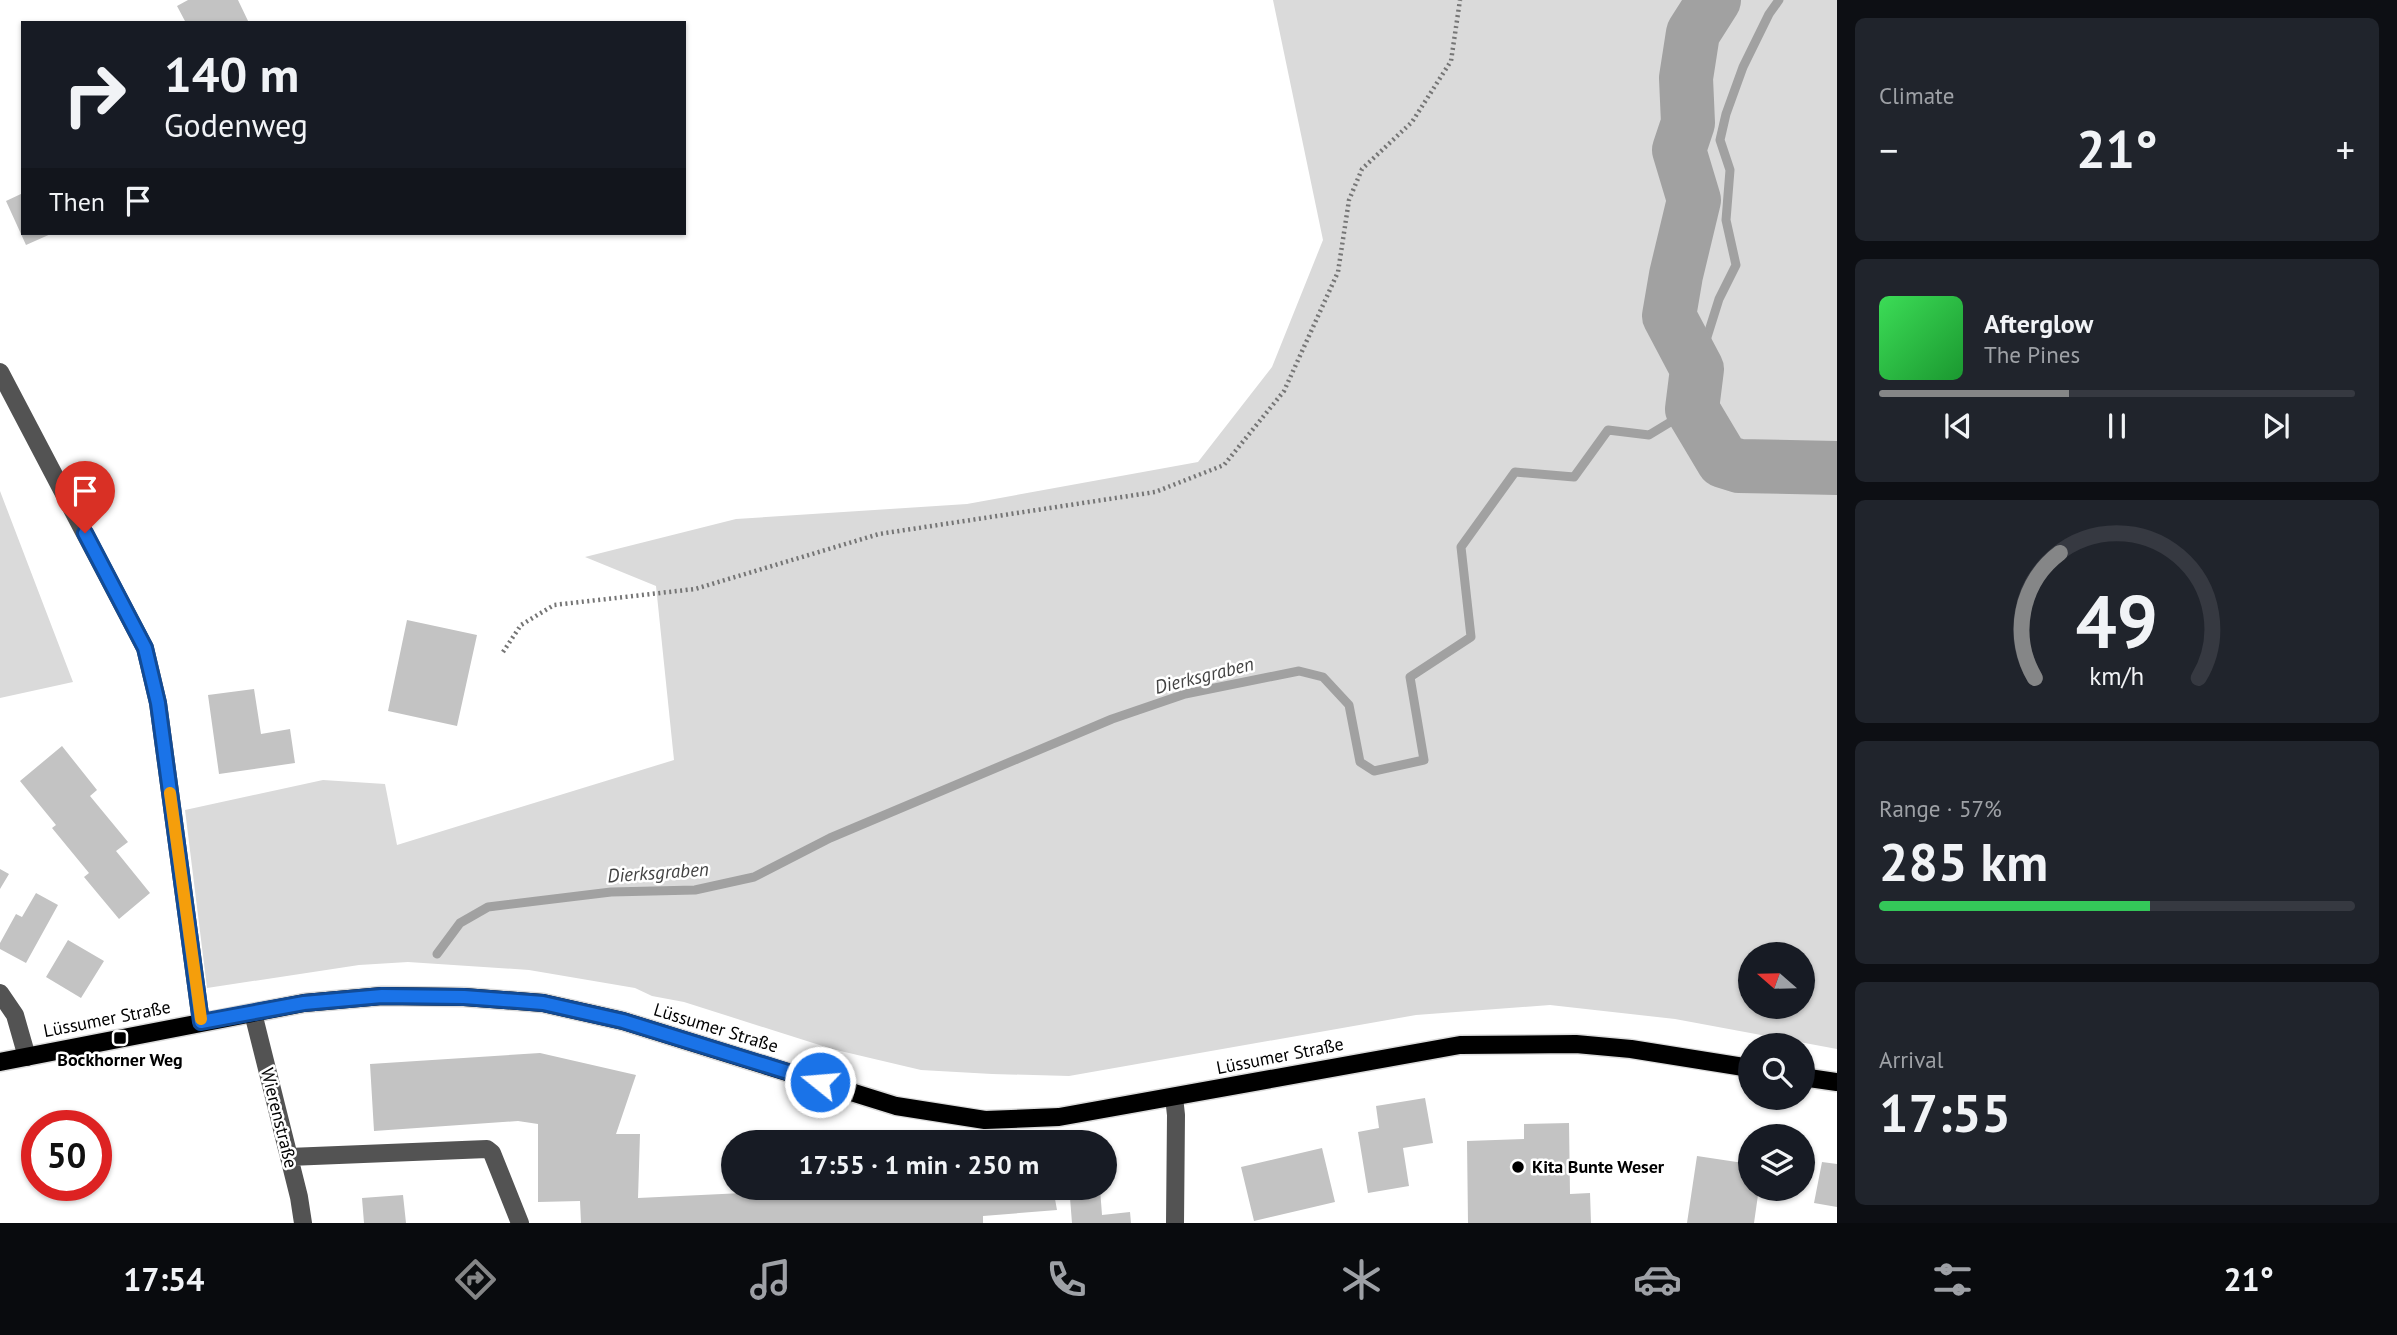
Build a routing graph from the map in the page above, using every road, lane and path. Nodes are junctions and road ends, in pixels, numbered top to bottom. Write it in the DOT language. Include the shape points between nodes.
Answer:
graph roads {
  1 [pos="1460,0"];
  2 [pos="0,372"];
  3 [pos="503,652"];
  4 [pos="0,993"];
  5 [pos="253,1013"];
  6 [pos="201,1022"];
  7 [pos="27,1057"];
  8 [pos="0,1062"];
  9 [pos="1738,1066"];
  10 [pos="1815,1078"];
  11 [pos="1837,1082"];
  12 [pos="1174,1097"];
  13 [pos="289,1157"];
  14 [pos="303,1223"];
  15 [pos="520,1223"];
  16 [pos="1175,1223"];
  1 -- 3 [label="path" via="1451,61 1412,122 1362,169 1349,200 1338,272 1284,391 1224,465 1156,492 879,534 695,589 554,605 521,625"];
  2 -- 6 [label="street" via="145,648 158,703"];
  4 -- 7 [label="street" via="15,1015"];
  5 -- 6 [label="main road, Lüssumer Straße"];
  5 -- 12 [label="main road, Lüssumer Straße" via="382,996 543,1003 623,1021 896,1106 985,1120 1059,1116"];
  5 -- 13 [label="street, Wierenstraße"];
  6 -- 7 [label="main road, Lüssumer Straße"];
  7 -- 8 [label="main road, Lüssumer Straße"];
  9 -- 12 [label="main road, Lüssumer Straße" via="1576,1044 1473,1044"];
  10 -- 11 [label="main road"];
  12 -- 16 [label="street"];
  13 -- 14 [label="street, Wierenstraße"];
  13 -- 15 [label="street" via="487,1149"];
}
